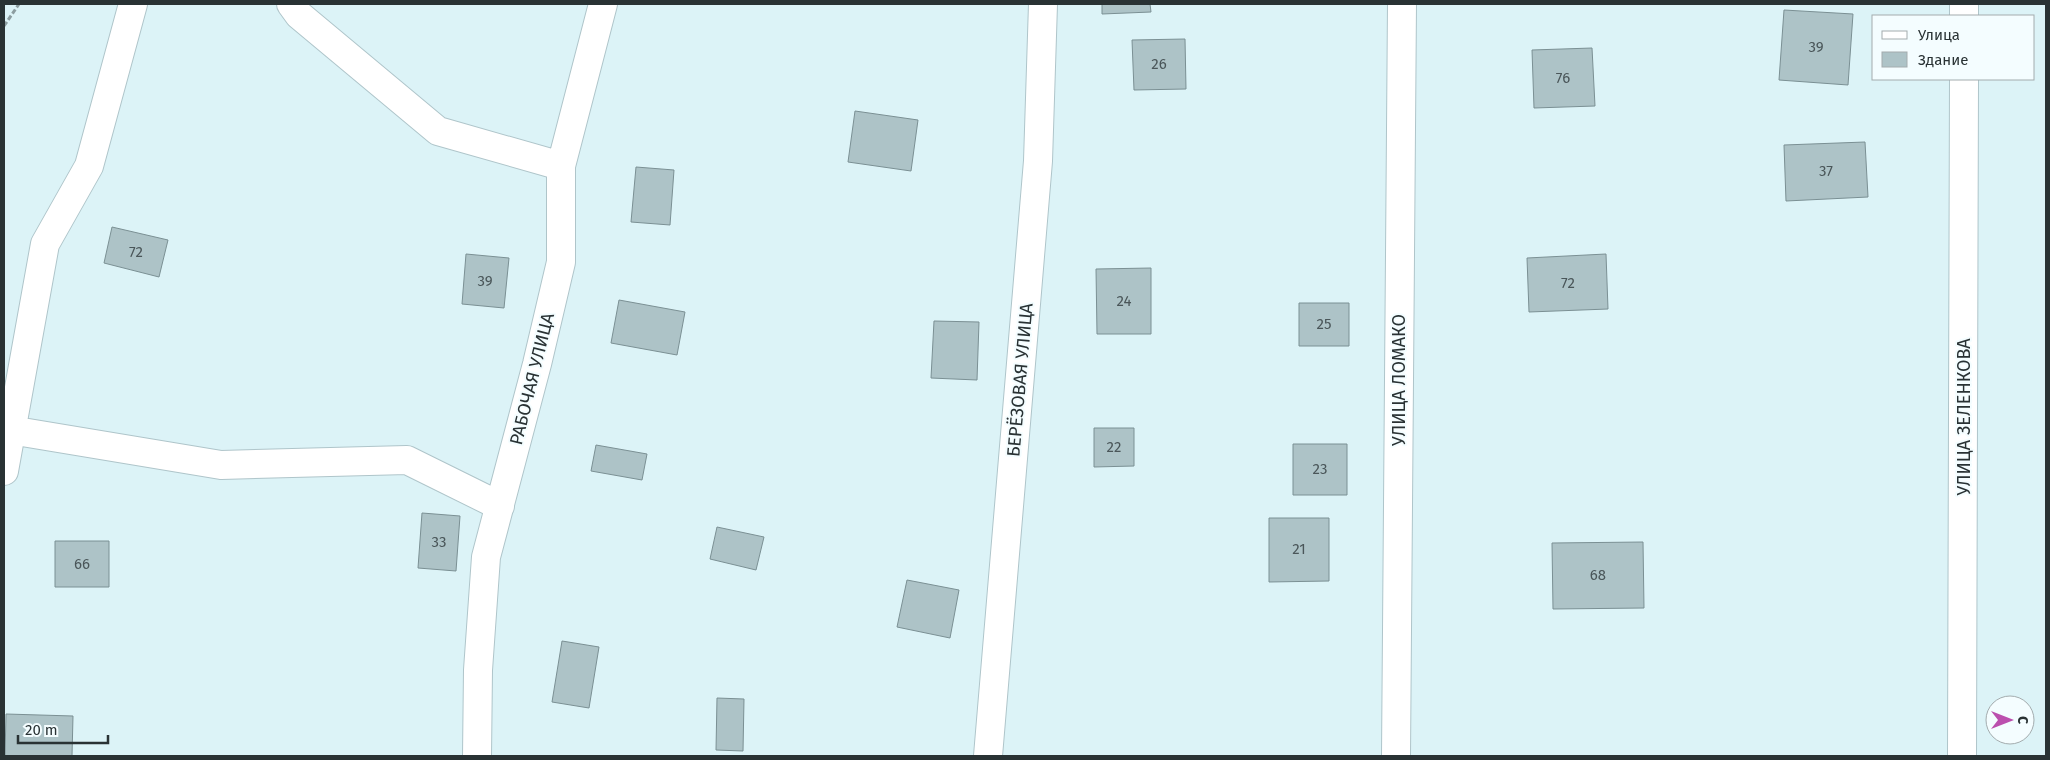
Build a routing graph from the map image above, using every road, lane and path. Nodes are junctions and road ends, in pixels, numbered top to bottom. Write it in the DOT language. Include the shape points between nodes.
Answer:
graph roads {
  1 [pos="18,4"];
  2 [pos="133,4"];
  3 [pos="291,4"];
  4 [pos="603,4"];
  5 [pos="1043,4"];
  6 [pos="1402,4"];
  7 [pos="4,26"];
  8 [pos="1964,80"];
  9 [pos="561,166"];
  10 [pos="7,430"];
  11 [pos="4,471"];
  12 [pos="500,506"];
  13 [pos="477,756"];
  14 [pos="988,756"];
  15 [pos="1396,756"];
  16 [pos="1962,756"];
  1 -- 7 [label="path"];
  2 -- 10 [label="street" via="89,166 45,244"];
  3 -- 9 [label="street" via="299,16 438,131"];
  4 -- 9 [label="street, РАБОЧАЯ УЛИЦА"];
  5 -- 14 [label="street, БЕРЁЗОВАЯ УЛИЦА" via="1038,161"];
  6 -- 15 [label="street, УЛИЦА ЛОМАКО"];
  8 -- 16 [label="street, УЛИЦА ЗЕЛЕНКОВА"];
  9 -- 12 [label="street, РАБОЧАЯ УЛИЦА" via="561,262"];
  10 -- 11 [label="street"];
  10 -- 12 [label="street" via="221,465 407,460"];
  12 -- 13 [label="street, РАБОЧАЯ УЛИЦА" via="486,557 478,670"];
}
